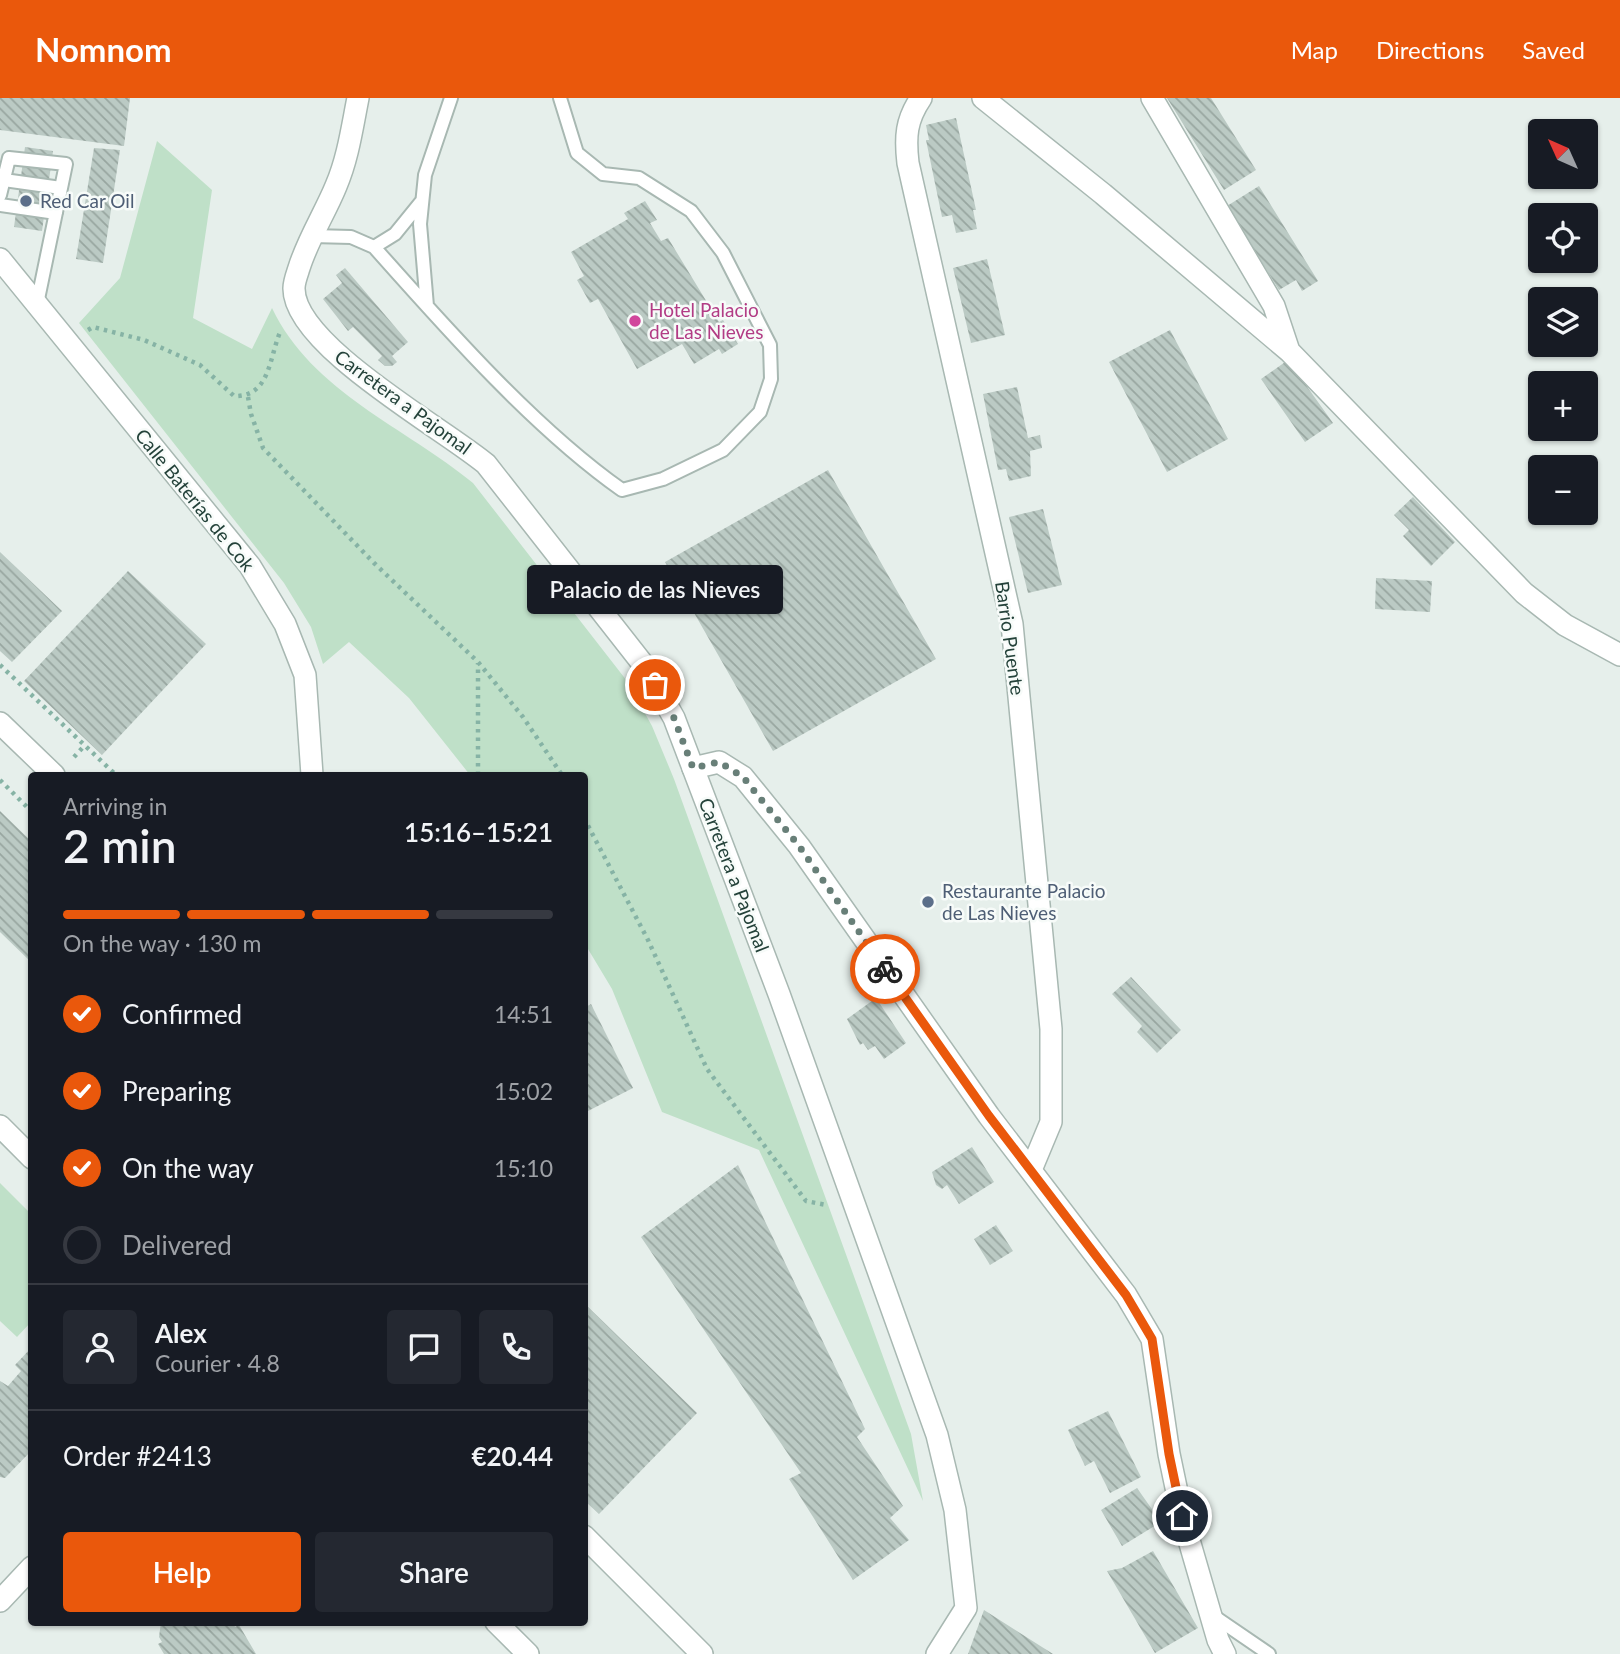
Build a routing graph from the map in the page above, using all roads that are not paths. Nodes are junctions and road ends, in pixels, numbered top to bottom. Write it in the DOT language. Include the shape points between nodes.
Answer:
graph roads {
  1 [pos="358,98"];
  2 [pos="451,98"];
  3 [pos="560,98"];
  4 [pos="983,98"];
  5 [pos="1152,98"];
  6 [pos="915,102"];
  7 [pos="4,180"];
  8 [pos="61,188"];
  9 [pos="0,195"];
  10 [pos="422,200"];
  11 [pos="0,205"];
  12 [pos="56,213"];
  13 [pos="312,236"];
  14 [pos="374,247"];
  15 [pos="0,259"];
  16 [pos="37,304"];
  17 [pos="427,306"];
  18 [pos="1289,351"];
  19 [pos="1620,655"];
  20 [pos="0,723"];
  21 [pos="693,768"];
  22 [pos="51,772"];
  23 [pos="312,772"];
  24 [pos="0,1126"];
  25 [pos="28,1154"];
  26 [pos="1031,1170"];
  27 [pos="588,1540"];
  28 [pos="28,1571"];
  29 [pos="0,1601"];
  30 [pos="1210,1614"];
  31 [pos="500,1626"];
  32 [pos="528,1654"];
  33 [pos="702,1654"];
  34 [pos="937,1654"];
  35 [pos="1225,1654"];
  36 [pos="1269,1654"];
  1 -- 13 [label="street" via="337,184"];
  2 -- 10 [label="lane" via="425,175"];
  3 -- 17 [label="lane" via="577,153 603,174 639,178 691,211 723,253 770,345 771,379 760,412 723,450 663,479 622,490 526,408"];
  4 -- 18 [label="street"];
  5 -- 18 [label="street" via="1274,306"];
  6 -- 26 [label="street, Barrio Puente" via="905,136 908,163 1012,624 1051,1029 1051,1122"];
  7 -- 8 [label="lane"];
  7 -- 8 [label="lane" via="9,158 66,164"];
  7 -- 9 [label="lane"];
  8 -- 12 [label="lane"];
  10 -- 14 [label="lane" via="395,234"];
  10 -- 17 [label="lane"];
  11 -- 12 [label="lane"];
  12 -- 16 [label="lane"];
  13 -- 14 [label="lane" via="351,237"];
  13 -- 21 [label="street, Carretera a Pajomal" via="294,289 299,308 326,345 354,370 486,464 646,668 674,718"];
  14 -- 17 [label="lane"];
  15 -- 16 [label="street, Calle Baterías de Cok"];
  16 -- 23 [label="street, Calle Baterías de Cok" via="250,566 285,624 306,676"];
  18 -- 19 [label="street" via="1524,593 1565,625"];
  20 -- 22 [label="street"];
  21 -- 26 [label="street" via="719,762 743,777 799,846"];
  21 -- 34 [label="street, Carretera a Pajomal" via="937,1435 955,1510 966,1608"];
  24 -- 25 [label="street"];
  26 -- 30 [label="street" via="1126,1295 1152,1339 1182,1516"];
  27 -- 33 [label="street"];
  28 -- 29 [label="street"];
  30 -- 35 [label="street"];
  30 -- 36 [label="lane"];
  31 -- 32 [label="street"];
}
